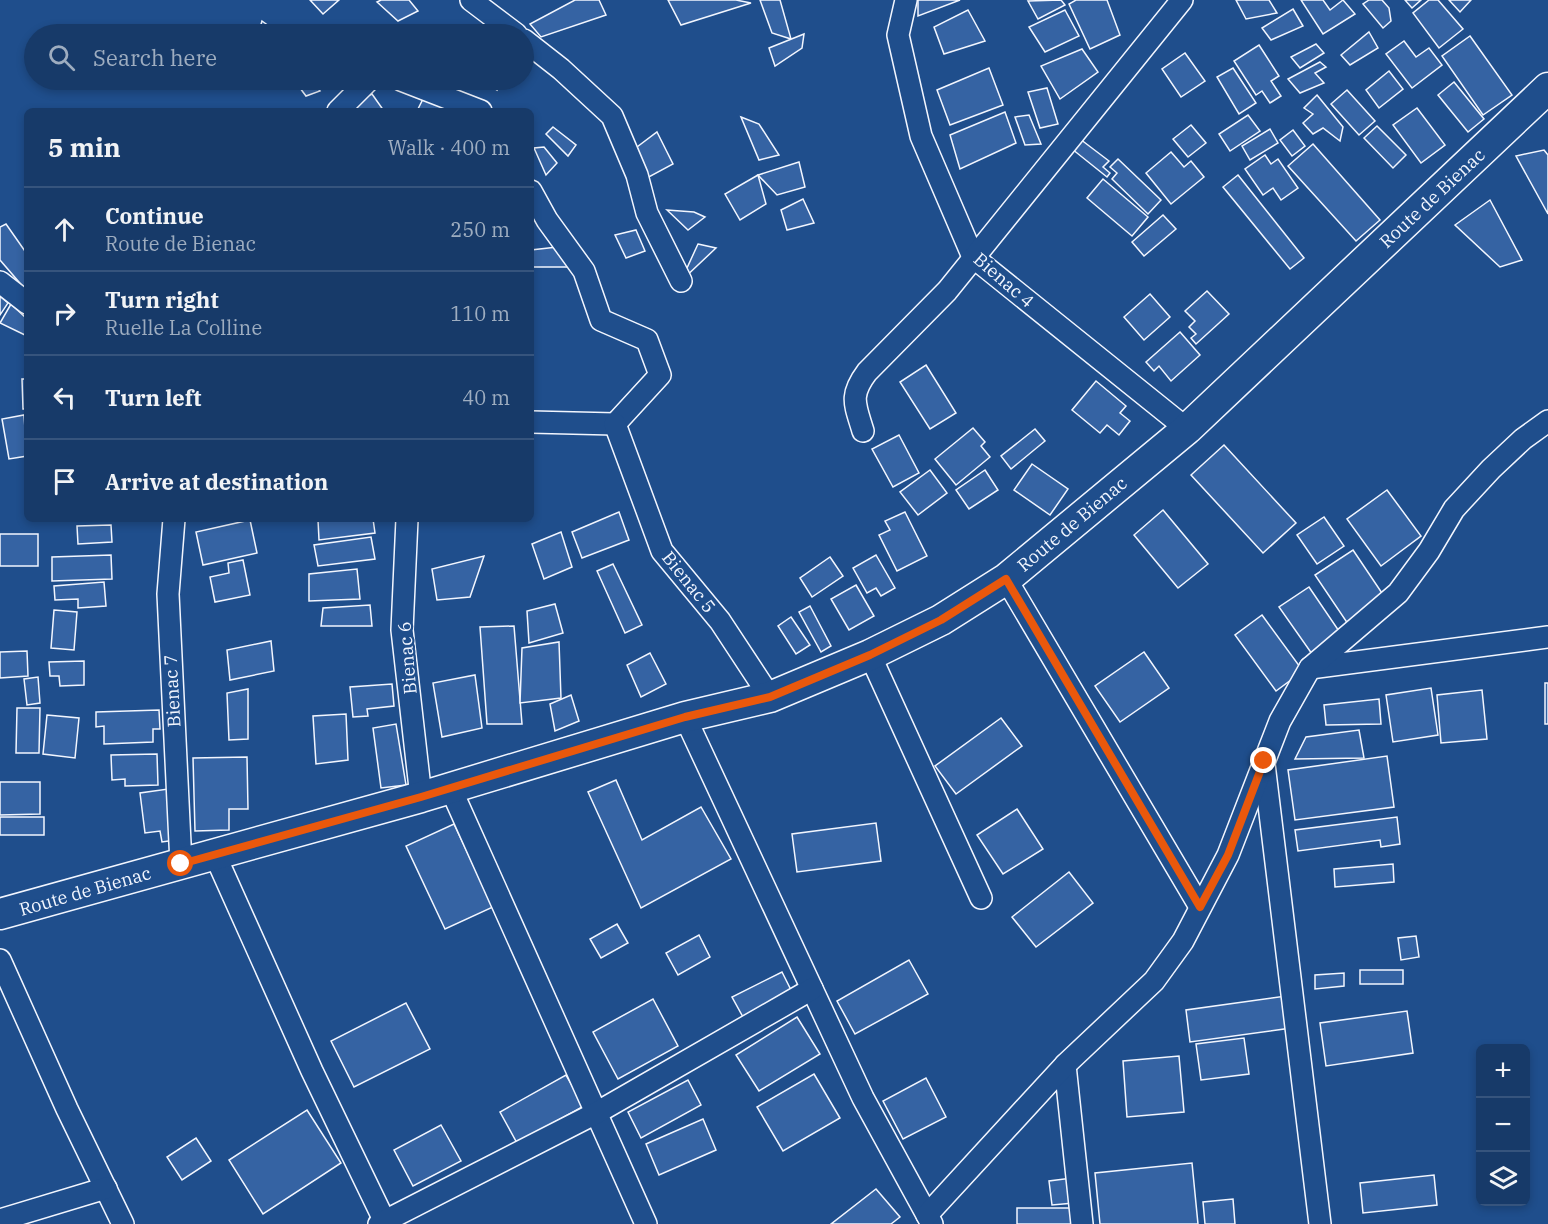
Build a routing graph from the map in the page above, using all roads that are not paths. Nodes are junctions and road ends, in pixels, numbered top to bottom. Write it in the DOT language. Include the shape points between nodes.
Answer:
graph roads {
  1 [pos="471,0"];
  2 [pos="906,0"];
  3 [pos="1182,0"];
  4 [pos="503,24"];
  5 [pos="534,48"];
  6 [pos="1548,88"];
  7 [pos="359,90"];
  8 [pos="427,90"];
  9 [pos="341,108"];
  10 [pos="473,108"];
  11 [pos="534,196"];
  12 [pos="973,257"];
  13 [pos="681,281"];
  14 [pos="0,282"];
  15 [pos="24,301"];
  16 [pos="1548,421"];
  17 [pos="534,422"];
  18 [pos="615,424"];
  19 [pos="1187,429"];
  20 [pos="863,431"];
  21 [pos="174,522"];
  22 [pos="407,522"];
  23 [pos="1006,579"];
  24 [pos="1548,637"];
  25 [pos="870,655"];
  26 [pos="1310,668"];
  27 [pos="770,697"];
  28 [pos="685,717"];
  29 [pos="1264,761"];
  30 [pos="450,787"];
  31 [pos="421,797"];
  32 [pos="215,855"];
  33 [pos="181,864"];
  34 [pos="981,898"];
  35 [pos="1200,907"];
  36 [pos="0,914"];
  37 [pos="0,960"];
  38 [pos="812,989"];
  39 [pos="1065,1065"];
  40 [pos="598,1112"];
  41 [pos="106,1188"];
  42 [pos="929,1220"];
  43 [pos="0,1221"];
  44 [pos="383,1223"];
  45 [pos="123,1224"];
  46 [pos="646,1224"];
  47 [pos="1082,1224"];
  48 [pos="1320,1224"];
  1 -- 4 [label="street"];
  2 -- 12 [label="street, Bienac 4" via="898,35 921,136"];
  3 -- 12 [label="street"];
  5 -- 13 [label="street" via="612,116 637,175 647,213"];
  6 -- 19 [label="main road, Route de Bienac"];
  7 -- 9 [label="street"];
  8 -- 10 [label="street"];
  11 -- 18 [label="street" via="584,271 601,320 647,340 660,375"];
  12 -- 19 [label="street, Bienac 4"];
  12 -- 20 [label="street" via="947,291 856,387 854,402"];
  14 -- 15 [label="street"];
  16 -- 26 [label="street" via="1499,462 1454,509 1430,551 1398,593"];
  17 -- 18 [label="street"];
  18 -- 27 [label="street, Bienac 5" via="662,551 720,621"];
  19 -- 23 [label="main road, Route de Bienac"];
  21 -- 33 [label="street, Bienac 7" via="168,594"];
  22 -- 31 [label="street, Bienac 6" via="402,630"];
  23 -- 25 [label="main road, Route de Bienac" via="941,620"];
  23 -- 35 [label="street"];
  24 -- 26 [label="street"];
  25 -- 27 [label="main road, Route de Bienac"];
  25 -- 34 [label="street"];
  26 -- 29 [label="street" via="1280,721"];
  27 -- 28 [label="main road, Route de Bienac"];
  28 -- 30 [label="main road, Route de Bienac"];
  28 -- 38 [label="street"];
  29 -- 35 [label="street" via="1228,855"];
  29 -- 48 [label="street"];
  30 -- 31 [label="main road, Route de Bienac"];
  30 -- 40 [label="street"];
  31 -- 32 [label="main road, Route de Bienac"];
  32 -- 33 [label="main road, Route de Bienac"];
  32 -- 44 [label="street"];
  33 -- 36 [label="main road, Route de Bienac"];
  35 -- 39 [label="street" via="1183,941 1154,981"];
  37 -- 41 [label="street"];
  38 -- 40 [label="street"];
  38 -- 42 [label="street" via="863,1098"];
  39 -- 42 [label="street"];
  39 -- 47 [label="street"];
  40 -- 44 [label="street"];
  40 -- 46 [label="street"];
  41 -- 43 [label="street"];
  41 -- 45 [label="street"];
}
